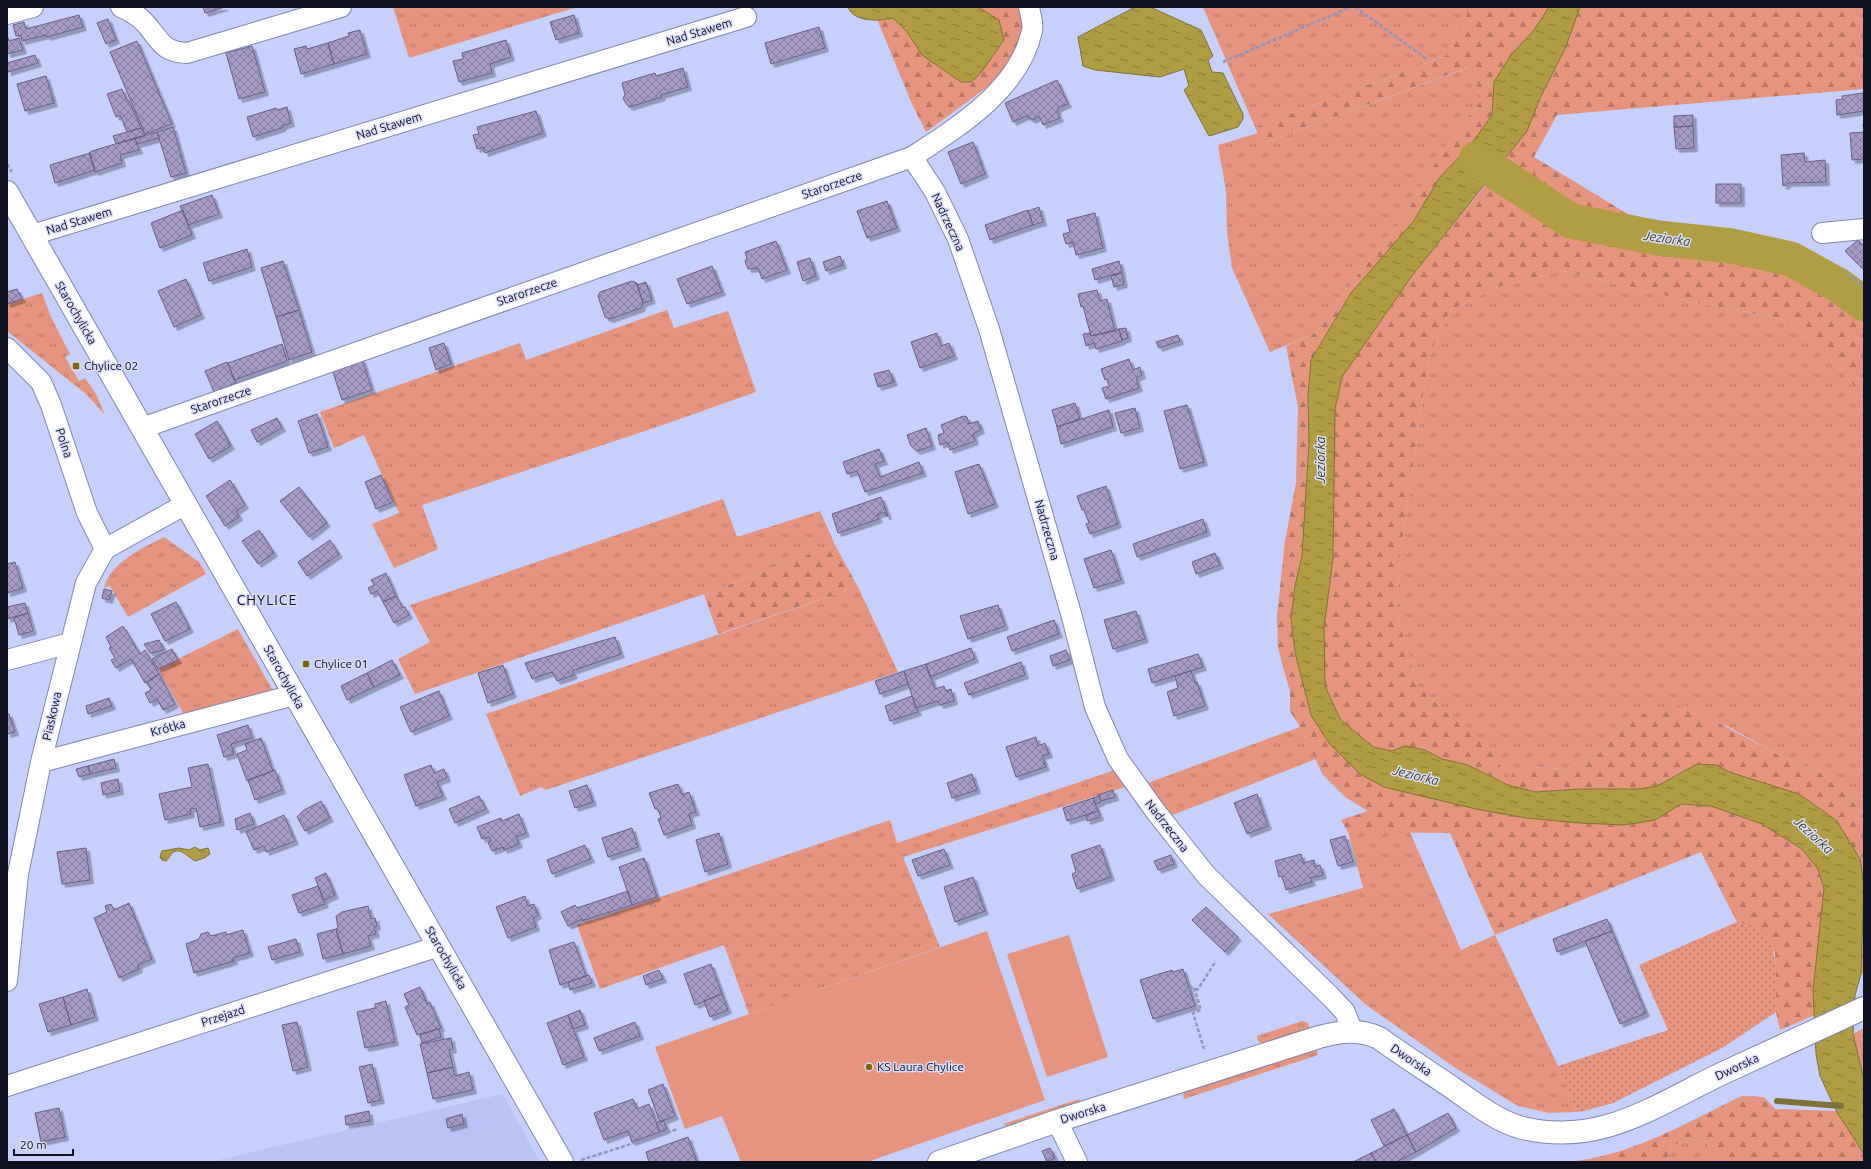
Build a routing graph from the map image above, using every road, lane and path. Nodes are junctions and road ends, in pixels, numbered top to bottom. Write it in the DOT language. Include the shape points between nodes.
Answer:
graph roads {
  1 [pos="33,7"];
  2 [pos="122,7"];
  3 [pos="341,7"];
  4 [pos="1029,7"];
  5 [pos="1350,7"];
  6 [pos="1355,7"];
  7 [pos="7,14"];
  8 [pos="746,17"];
  9 [pos="1428,60"];
  10 [pos="1223,62"];
  11 [pos="912,157"];
  12 [pos="7,192"];
  13 [pos="1864,229"];
  14 [pos="1822,233"];
  15 [pos="32,235"];
  16 [pos="1847,274"];
  17 [pos="1864,287"];
  18 [pos="7,348"];
  19 [pos="142,428"];
  20 [pos="186,504"];
  21 [pos="105,549"];
  22 [pos="70,643"];
  23 [pos="7,660"];
  24 [pos="294,695"];
  25 [pos="41,762"];
  26 [pos="12,876"];
  27 [pos="439,946"];
  28 [pos="1216,961"];
  29 [pos="7,981"];
  30 [pos="1189,989"];
  31 [pos="1195,990"];
  32 [pos="1864,1008"];
  33 [pos="1352,1031"];
  34 [pos="1204,1049"];
  35 [pos="7,1086"];
  36 [pos="1057,1121"];
  37 [pos="678,1129"];
  38 [pos="572,1161"];
  39 [pos="939,1162"];
  40 [pos="1077,1162"];
  1 -- 7 [label="street"];
  2 -- 3 [label="street" via="145,23 167,49 187,53"];
  4 -- 11 [label="street" via="1033,30 1017,69 966,122"];
  5 -- 10 [label="path"];
  6 -- 9 [label="path"];
  8 -- 15 [label="street, Nad Stawem"];
  11 -- 19 [label="street, Starorzecze"];
  11 -- 33 [label="street, Nadrzeczna" via="935,192 958,239 989,329 1072,617 1095,707 1118,760 1206,875 1332,998 1345,1012"];
  12 -- 15 [label="street, Starochylicka"];
  13 -- 14 [label="street"];
  15 -- 19 [label="street, Starochylicka"];
  16 -- 17 [label="path"];
  18 -- 21 [label="street, Polna" via="41,382 87,513"];
  19 -- 20 [label="street, Starochylicka"];
  20 -- 21 [label="street"];
  20 -- 24 [label="street, Starochylicka"];
  21 -- 22 [label="street, Piaskowa" via="86,583"];
  22 -- 23 [label="street"];
  22 -- 25 [label="street, Piaskowa"];
  24 -- 25 [label="street, Krótka"];
  24 -- 27 [label="street, Starochylicka"];
  25 -- 26 [label="street, Piaskowa"];
  26 -- 29 [label="street, Piaskowa"];
  27 -- 35 [label="street, Przejazd"];
  27 -- 38 [label="street, Starochylicka"];
  28 -- 31 [label="path"];
  30 -- 31 [label="path" via="1194,987"];
  31 -- 34 [label="path" via="1201,1010 1193,1013"];
  32 -- 33 [label="street, Dworska" via="1622,1122 1592,1130 1550,1133 1503,1120 1481,1108 1379,1038 1366,1032"];
  33 -- 36 [label="street, Dworska" via="1322,1036"];
  36 -- 39 [label="street, Dworska"];
  36 -- 40 [label="street"];
  37 -- 38 [label="path"];
}
